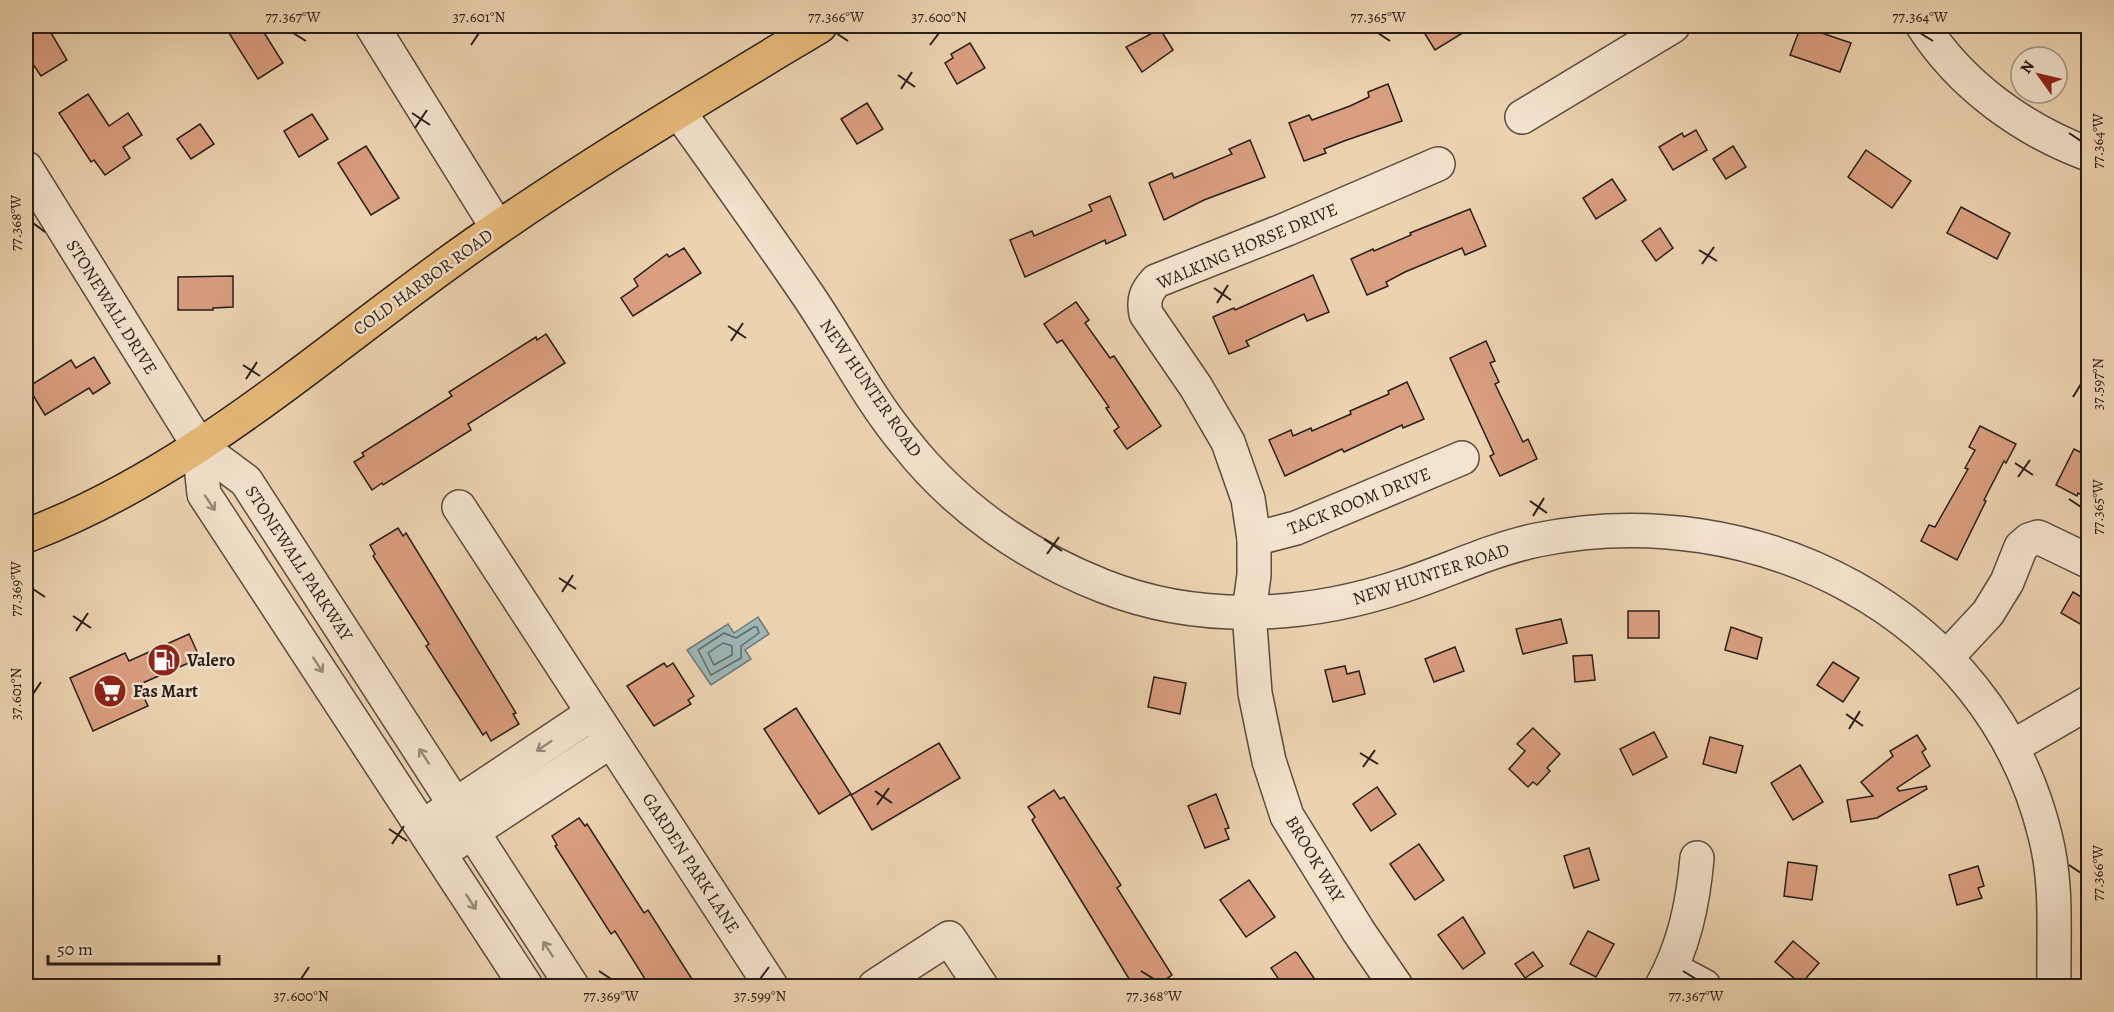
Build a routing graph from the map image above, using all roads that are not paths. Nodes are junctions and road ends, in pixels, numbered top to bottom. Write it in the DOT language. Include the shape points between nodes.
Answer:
graph roads {
  1 [pos="372,26"];
  2 [pos="820,26"];
  3 [pos="1673,26"];
  4 [pos="1923,26"];
  5 [pos="679,112"];
  6 [pos="1522,117"];
  7 [pos="2088,154"];
  8 [pos="1438,164"];
  9 [pos="26,168"];
  10 [pos="497,227"];
  11 [pos="199,447"];
  12 [pos="1462,458"];
  13 [pos="459,507"];
  14 [pos="26,536"];
  15 [pos="1254,539"];
  16 [pos="2088,561"];
  17 [pos="1248,612"];
  18 [pos="1947,657"];
  19 [pos="2088,703"];
  20 [pos="593,713"];
  21 [pos="611,741"];
  22 [pos="2012,747"];
  23 [pos="464,819"];
  24 [pos="430,840"];
  25 [pos="1697,858"];
  26 [pos="1667,978"];
  27 [pos="526,987"];
  28 [pos="572,987"];
  29 [pos="771,987"];
  30 [pos="875,987"];
  31 [pos="981,987"];
  32 [pos="1396,987"];
  33 [pos="1704,987"];
  34 [pos="2054,987"];
  1 -- 10 [label="street"];
  2 -- 5 [label="main road, COLD HARBOR ROAD"];
  3 -- 6 [label="street"];
  4 -- 7 [label="street" via="1960,71 1992,100 2026,125"];
  5 -- 10 [label="main road, COLD HARBOR ROAD"];
  5 -- 17 [label="street, NEW HUNTER ROAD" via="806,292 903,440 936,478 974,512 1033,552 1107,587 1155,602"];
  8 -- 15 [label="street, WALKING HORSE DRIVE" via="1156,280 1146,291 1146,314 1228,442 1248,499"];
  9 -- 11 [label="street, STONEWALL DRIVE"];
  10 -- 11 [label="main road, COLD HARBOR ROAD"];
  11 -- 14 [label="main road, COLD HARBOR ROAD" via="131,488"];
  23 -- 11 [label="street, STONEWALL PARKWAY, one-way" via="246,481"];
  11 -- 24 [label="street, one-way" via="204,494"];
  12 -- 15 [label="street, TACK ROOM DRIVE" via="1296,528"];
  13 -- 20 [label="street, GARDEN PARK LANE"];
  15 -- 17 [label="street, WALKING HORSE DRIVE"];
  16 -- 18 [label="street" via="2038,537 2029,540 1988,614"];
  17 -- 18 [label="street, NEW HUNTER ROAD" via="1301,610 1350,602 1406,585 1480,555 1539,540 1589,532 1649,531 1739,543 1834,576 1905,620"];
  17 -- 32 [label="street, BROOK WAY" via="1255,693 1269,761 1287,816"];
  18 -- 22 [label="street, NEW HUNTER ROAD" via="1973,687"];
  19 -- 22 [label="street"];
  20 -- 21 [label="street, GARDEN PARK LANE"];
  20 -- 23 [label="street, one-way"];
  21 -- 23 [label="street"];
  21 -- 29 [label="street, GARDEN PARK LANE"];
  22 -- 34 [label="street, NEW HUNTER ROAD" via="2046,836 2054,881"];
  23 -- 24 [label="street"];
  28 -- 23 [label="street, STONEWALL PARKWAY, one-way"];
  24 -- 27 [label="street, one-way"];
  25 -- 26 [label="street" via="1689,914"];
  26 -- 33 [label="street"];
  30 -- 31 [label="street" via="950,938"];
}
